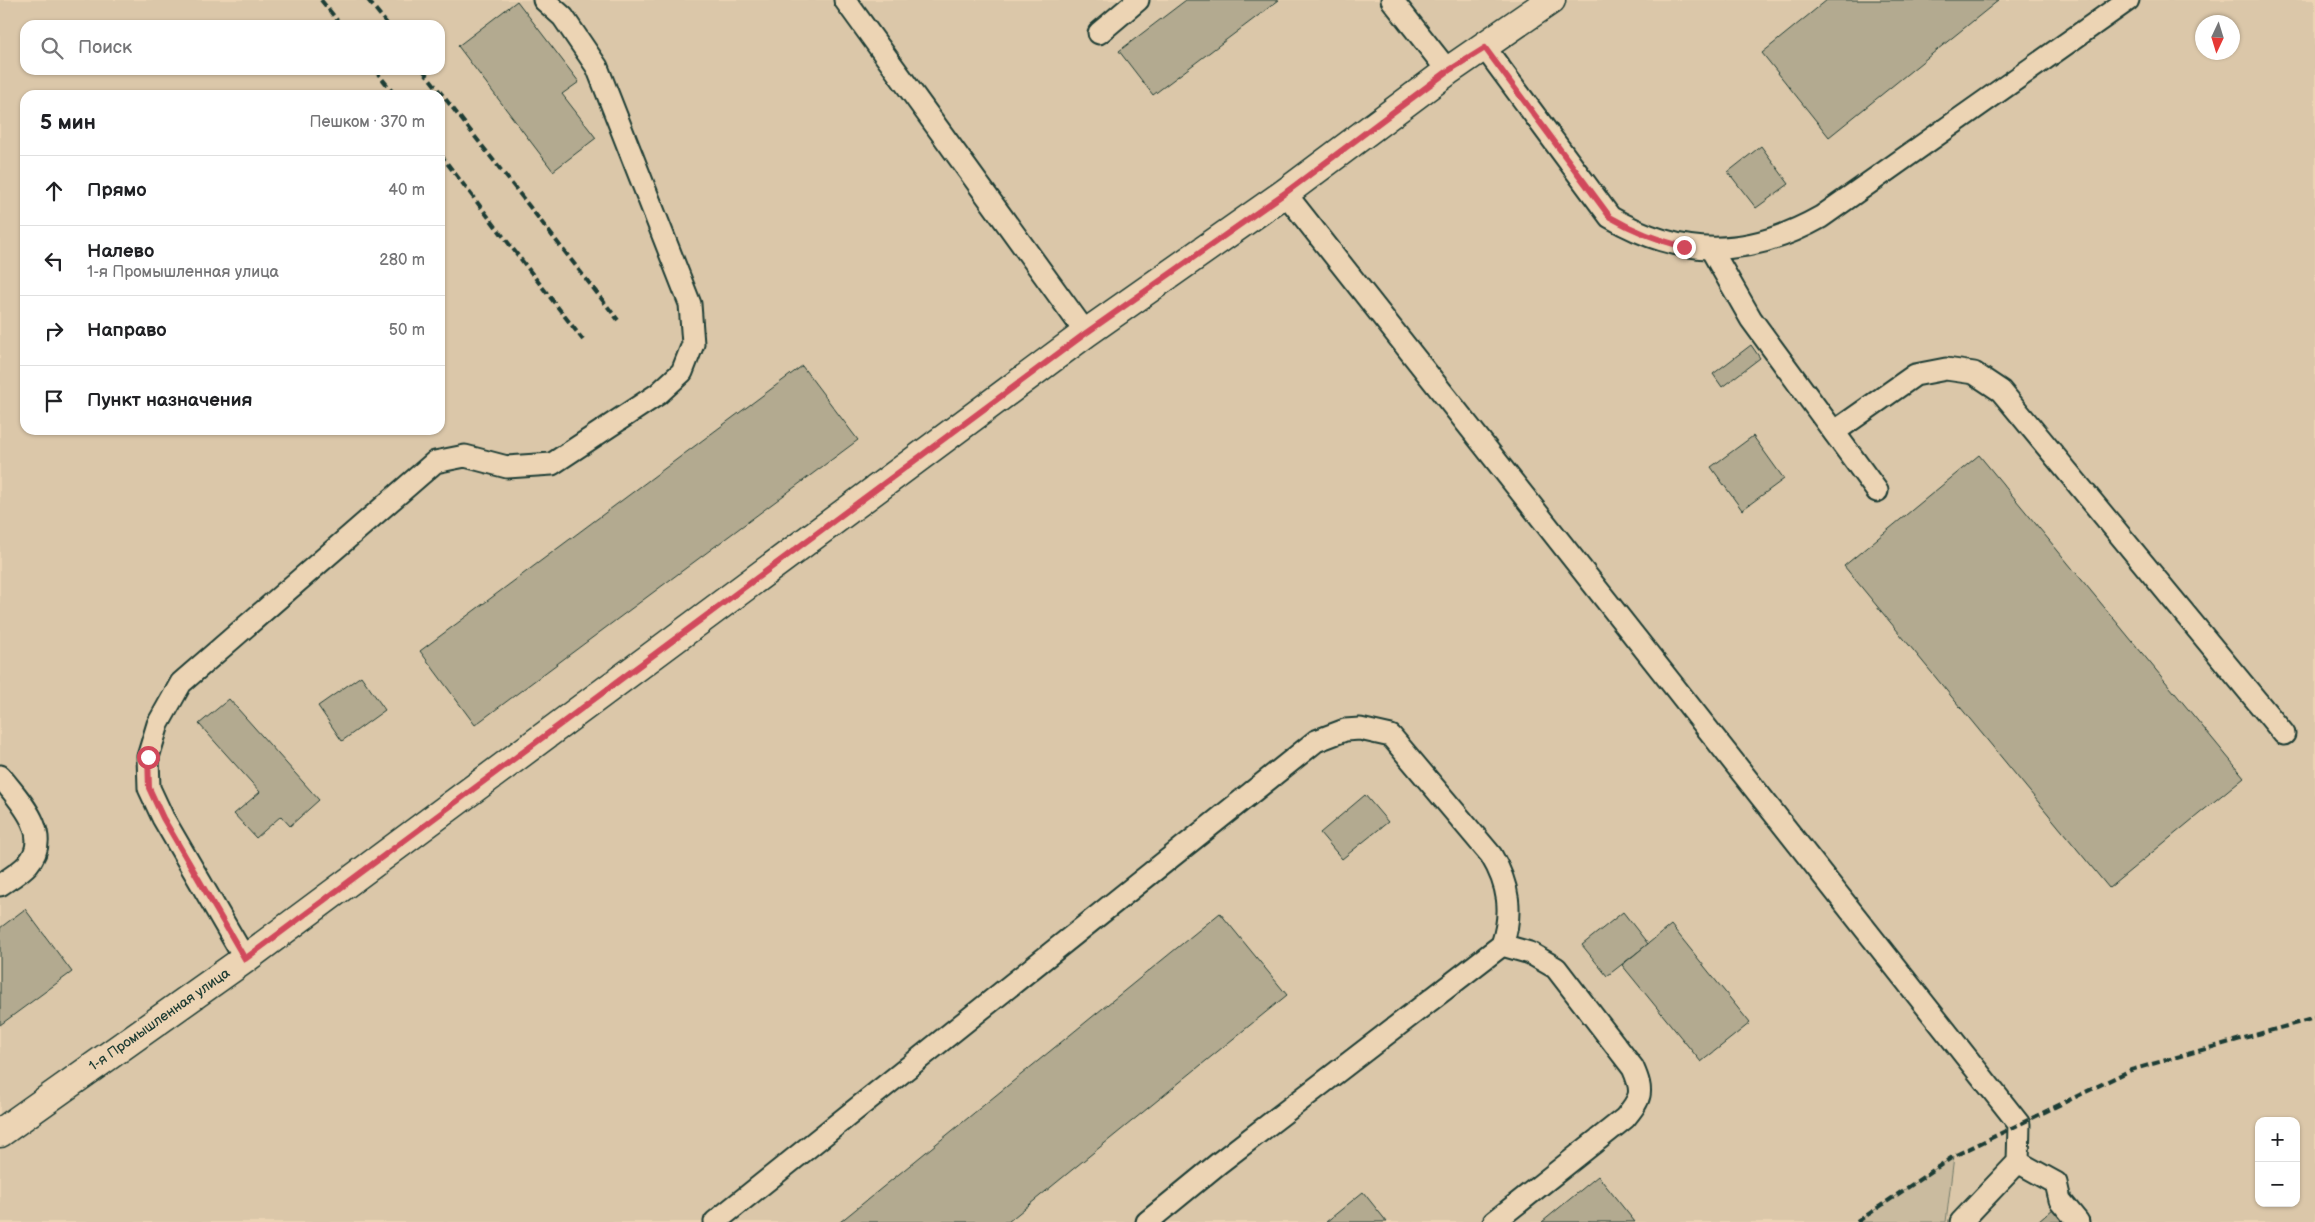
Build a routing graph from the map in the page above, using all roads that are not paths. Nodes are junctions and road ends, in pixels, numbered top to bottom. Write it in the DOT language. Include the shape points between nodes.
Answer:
graph roads {
  1 [pos="544,0"];
  2 [pos="845,0"];
  3 [pos="1138,0"];
  4 [pos="1392,0"];
  5 [pos="1551,0"];
  6 [pos="2128,0"];
  7 [pos="1099,33"];
  8 [pos="1485,48"];
  9 [pos="1448,71"];
  10 [pos="1285,193"];
  11 [pos="1711,249"];
  12 [pos="1086,333"];
  13 [pos="1834,432"];
  14 [pos="1878,491"];
  15 [pos="2284,734"];
  16 [pos="0,776"];
  17 [pos="0,885"];
  18 [pos="1502,945"];
  19 [pos="245,959"];
  20 [pos="0,1134"];
  21 [pos="2018,1162"];
  22 [pos="715,1222"];
  23 [pos="1148,1222"];
  24 [pos="1494,1222"];
  25 [pos="1961,1222"];
  26 [pos="2078,1222"];
  1 -- 19 [label="lane" via="563,18 597,67 690,304 693,344 682,372 658,394 552,464 507,467 465,456 435,462 181,683 158,724 148,757 149,788"];
  2 -- 12 [label="lane"];
  3 -- 7 [label="lane"];
  4 -- 9 [label="lane"];
  5 -- 8 [label="main road, 1-я Промышленная улица"];
  6 -- 11 [label="lane" via="1796,232 1740,248"];
  8 -- 9 [label="main road, 1-я Промышленная улица"];
  8 -- 11 [label="lane" via="1610,217 1633,231 1658,240 1684,247"];
  9 -- 10 [label="main road, 1-я Промышленная улица"];
  10 -- 12 [label="main road, 1-я Промышленная улица"];
  10 -- 21 [label="lane" via="2019,1124"];
  11 -- 13 [label="lane" via="1751,319"];
  12 -- 19 [label="main road, 1-я Промышленная улица"];
  13 -- 14 [label="lane"];
  13 -- 15 [label="lane" via="1915,375 1946,369 1974,373 2001,391"];
  16 -- 17 [label="lane" via="32,817 38,841 29,863"];
  18 -- 22 [label="lane" via="1507,931 1509,901 1506,884 1491,855 1391,736 1360,729 1330,734 1304,750"];
  18 -- 23 [label="lane" via="1218,1164"];
  18 -- 24 [label="lane" via="1530,953 1556,968 1633,1068 1641,1086 1638,1101 1625,1118"];
  19 -- 20 [label="main road, 1-я Промышленная улица"];
  21 -- 25 [label="lane"];
  21 -- 26 [label="lane" via="2056,1182 2060,1200"];
}
